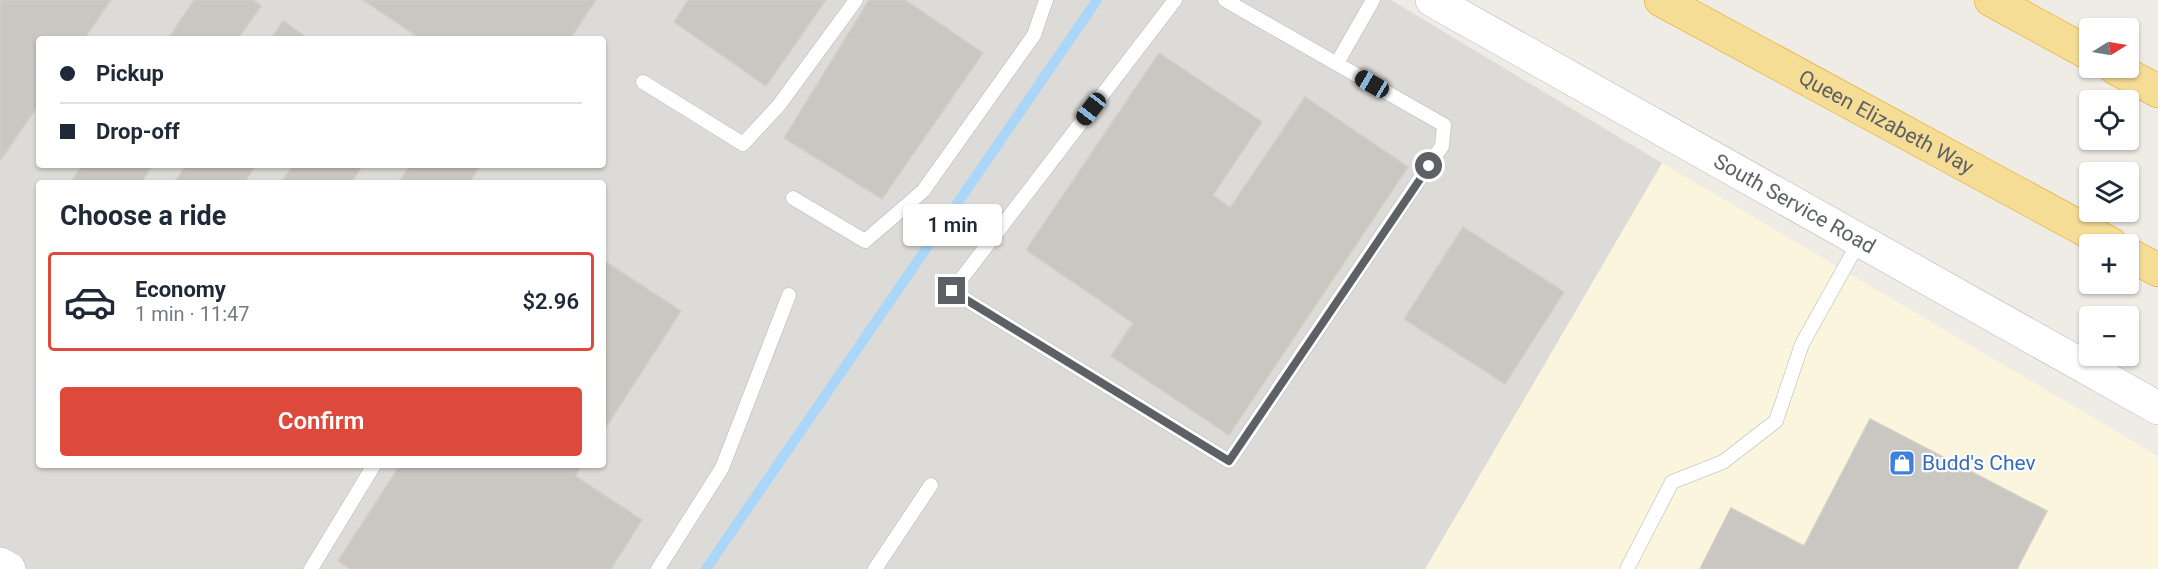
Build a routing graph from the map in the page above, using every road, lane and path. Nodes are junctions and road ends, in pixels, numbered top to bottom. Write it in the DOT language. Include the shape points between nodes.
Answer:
graph roads {
  1 [pos="856,0"];
  2 [pos="1046,0"];
  3 [pos="1175,0"];
  4 [pos="1225,0"];
  5 [pos="1373,0"];
  6 [pos="1432,0"];
  7 [pos="1661,0"];
  8 [pos="1991,0"];
  9 [pos="2079,48"];
  10 [pos="1337,63"];
  11 [pos="2134,78"];
  12 [pos="643,82"];
  13 [pos="2158,91"];
  14 [pos="793,198"];
  15 [pos="2093,234"];
  16 [pos="1860,240"];
  17 [pos="2139,260"];
  18 [pos="2158,270"];
  19 [pos="789,295"];
  20 [pos="2158,408"];
  21 [pos="372,468"];
  22 [pos="931,485"];
  23 [pos="0,564"];
  24 [pos="9,569"];
  25 [pos="311,569"];
  26 [pos="658,569"];
  27 [pos="875,569"];
  28 [pos="1627,569"];
  1 -- 12 [label="lane" via="779,105 743,144"];
  2 -- 14 [label="lane" via="1034,35 923,191 865,241"];
  3 -- 10 [label="lane" via="952,291 1229,461 1442,146 1444,125"];
  4 -- 10 [label="lane"];
  5 -- 10 [label="lane"];
  6 -- 16 [label="street, South Service Road"];
  7 -- 15 [label="highway, Queen Elizabeth Way"];
  8 -- 9 [label="highway"];
  11 -- 13 [label="highway"];
  16 -- 20 [label="street, South Service Road"];
  16 -- 28 [label="lane" via="1802,344 1776,421 1723,462 1672,482"];
  17 -- 18 [label="highway"];
  19 -- 26 [label="lane" via="722,468"];
  21 -- 25 [label="lane"];
  22 -- 27 [label="lane"];
  23 -- 24 [label="street"];
}
